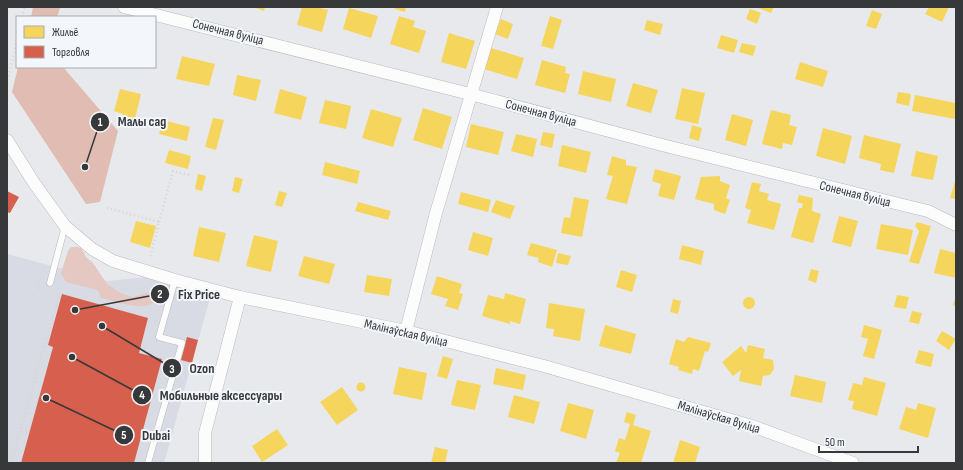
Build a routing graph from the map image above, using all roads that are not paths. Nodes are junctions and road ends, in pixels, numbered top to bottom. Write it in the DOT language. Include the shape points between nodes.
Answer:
graph roads {
  1 [pos="124,7"];
  2 [pos="497,7"];
  3 [pos="470,94"];
  4 [pos="7,140"];
  5 [pos="956,225"];
  6 [pos="65,226"];
  7 [pos="175,280"];
  8 [pos="50,283"];
  9 [pos="240,298"];
  10 [pos="406,331"];
  11 [pos="148,463"];
  12 [pos="205,463"];
  13 [pos="853,463"];
  1 -- 3 [label="street, Сонечная вуліца"];
  2 -- 3 [label="street"];
  3 -- 5 [label="street, Сонечная вуліца" via="928,211"];
  3 -- 10 [label="street"];
  4 -- 6 [label="street, Малінаўская вуліца"];
  6 -- 7 [label="street, Малінаўская вуліца" via="92,249 113,260"];
  6 -- 8 [label="lane"];
  7 -- 9 [label="street, Малінаўская вуліца"];
  7 -- 11 [label="lane" via="159,336 182,343"];
  9 -- 10 [label="street, Малінаўская вуліца"];
  9 -- 12 [label="street" via="204,433"];
  10 -- 13 [label="street, Малінаўская вуліца" via="687,406 752,426"];
}
